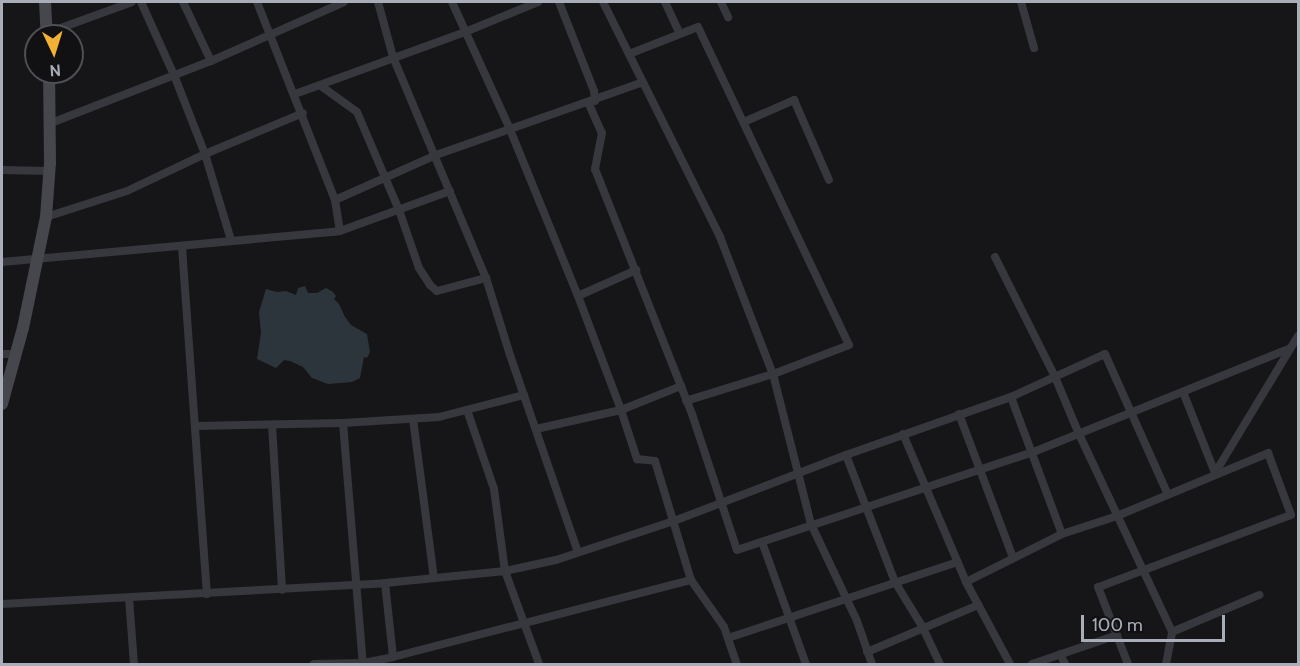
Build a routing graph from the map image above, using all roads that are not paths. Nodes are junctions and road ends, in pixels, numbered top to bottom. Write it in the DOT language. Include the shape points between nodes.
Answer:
graph roads {
  1 [pos="45,2"];
  2 [pos="130,2"];
  3 [pos="141,2"];
  4 [pos="183,2"];
  5 [pos="257,2"];
  6 [pos="344,2"];
  7 [pos="378,2"];
  8 [pos="452,2"];
  9 [pos="538,2"];
  10 [pos="559,2"];
  11 [pos="603,2"];
  12 [pos="665,2"];
  13 [pos="721,2"];
  14 [pos="1021,2"];
  15 [pos="728,17"];
  16 [pos="46,24"];
  17 [pos="75,24"];
  18 [pos="465,32"];
  19 [pos="680,34"];
  20 [pos="271,35"];
  21 [pos="1034,48"];
  22 [pos="629,54"];
  23 [pos="393,57"];
  24 [pos="211,61"];
  25 [pos="174,75"];
  26 [pos="643,82"];
  27 [pos="49,84"];
  28 [pos="321,86"];
  29 [pos="295,94"];
  30 [pos="591,101"];
  31 [pos="303,113"];
  32 [pos="744,122"];
  33 [pos="51,123"];
  34 [pos="509,127"];
  35 [pos="205,154"];
  36 [pos="436,155"];
  37 [pos="2,171"];
  38 [pos="50,171"];
  39 [pos="385,178"];
  40 [pos="829,180"];
  41 [pos="450,191"];
  42 [pos="335,200"];
  43 [pos="399,210"];
  44 [pos="46,217"];
  45 [pos="340,231"];
  46 [pos="231,240"];
  47 [pos="182,247"];
  48 [pos="995,257"];
  49 [pos="38,260"];
  50 [pos="2,262"];
  51 [pos="636,270"];
  52 [pos="486,278"];
  53 [pos="578,296"];
  54 [pos="1299,336"];
  55 [pos="1289,349"];
  56 [pos="2,354"];
  57 [pos="16,354"];
  58 [pos="773,374"];
  59 [pos="1056,376"];
  60 [pos="681,386"];
  61 [pos="1183,392"];
  62 [pos="524,395"];
  63 [pos="1011,397"];
  64 [pos="686,401"];
  65 [pos="2,404"];
  66 [pos="467,410"];
  67 [pos="621,410"];
  68 [pos="1130,413"];
  69 [pos="959,414"];
  70 [pos="414,419"];
  71 [pos="343,423"];
  72 [pos="272,425"];
  73 [pos="195,426"];
  74 [pos="536,429"];
  75 [pos="903,434"];
  76 [pos="1079,434"];
  77 [pos="1032,453"];
  78 [pos="846,455"];
  79 [pos="980,470"];
  80 [pos="799,473"];
  81 [pos="1215,473"];
  82 [pos="927,486"];
  83 [pos="1168,495"];
  84 [pos="720,503"];
  85 [pos="865,506"];
  86 [pos="1117,516"];
  87 [pos="674,521"];
  88 [pos="811,524"];
  89 [pos="1062,534"];
  90 [pos="762,542"];
  91 [pos="578,552"];
  92 [pos="1013,558"];
  93 [pos="958,562"];
  94 [pos="1142,569"];
  95 [pos="506,571"];
  96 [pos="434,578"];
  97 [pos="691,580"];
  98 [pos="895,582"];
  99 [pos="966,582"];
  100 [pos="385,583"];
  101 [pos="358,585"];
  102 [pos="282,590"];
  103 [pos="207,594"];
  104 [pos="1259,596"];
  105 [pos="129,598"];
  106 [pos="845,599"];
  107 [pos="2,604"];
  108 [pos="978,605"];
  109 [pos="791,616"];
  110 [pos="526,623"];
  111 [pos="922,626"];
  112 [pos="1172,632"];
  113 [pos="1117,635"];
  114 [pos="728,638"];
  115 [pos="867,651"];
  116 [pos="1060,654"];
  117 [pos="400,659"];
  118 [pos="134,664"];
  119 [pos="314,664"];
  120 [pos="363,664"];
  121 [pos="539,664"];
  122 [pos="737,664"];
  123 [pos="806,664"];
  124 [pos="872,664"];
  125 [pos="940,664"];
  126 [pos="1010,664"];
  127 [pos="1032,664"];
  128 [pos="1065,664"];
  129 [pos="1128,664"];
  130 [pos="1166,664"];
  1 -- 16 [label="street"];
  2 -- 17 [label="street"];
  3 -- 25 [label="street"];
  4 -- 24 [label="street"];
  5 -- 20 [label="street"];
  6 -- 20 [label="street"];
  7 -- 23 [label="street"];
  8 -- 18 [label="street"];
  9 -- 18 [label="street"];
  10 -- 30 [label="street" via="594,91"];
  11 -- 22 [label="street"];
  12 -- 19 [label="street"];
  13 -- 15 [label="street"];
  14 -- 21 [label="street"];
  18 -- 23 [label="street"];
  18 -- 34 [label="street"];
  19 -- 22 [label="street"];
  19 -- 32 [label="street" via="698,27"];
  20 -- 24 [label="street"];
  20 -- 29 [label="street"];
  22 -- 26 [label="street"];
  23 -- 28 [label="street"];
  23 -- 36 [label="street"];
  24 -- 25 [label="street"];
  25 -- 33 [label="street"];
  25 -- 35 [label="street"];
  26 -- 30 [label="street"];
  26 -- 58 [label="street" via="720,237"];
  27 -- 33 [label="street"];
  28 -- 29 [label="street"];
  28 -- 39 [label="street" via="357,112"];
  29 -- 31 [label="street"];
  30 -- 34 [label="street"];
  30 -- 51 [label="street" via="602,133 595,169"];
  31 -- 35 [label="street"];
  31 -- 42 [label="street"];
  32 -- 40 [label="street" via="794,100"];
  32 -- 58 [label="street" via="849,345"];
  33 -- 38 [label="street"];
  34 -- 36 [label="street"];
  34 -- 53 [label="street"];
  35 -- 44 [label="street" via="128,191"];
  35 -- 46 [label="street"];
  36 -- 39 [label="street"];
  36 -- 41 [label="street"];
  37 -- 38 [label="street"];
  38 -- 44 [label="street"];
  39 -- 42 [label="street"];
  39 -- 43 [label="street"];
  41 -- 43 [label="street"];
  41 -- 52 [label="street"];
  42 -- 45 [label="street"];
  43 -- 45 [label="street"];
  43 -- 52 [label="street" via="419,268 437,291"];
  44 -- 49 [label="street"];
  45 -- 46 [label="street"];
  46 -- 47 [label="street"];
  47 -- 49 [label="street"];
  47 -- 73 [label="street"];
  48 -- 59 [label="street"];
  49 -- 50 [label="street"];
  49 -- 57 [label="street"];
  51 -- 53 [label="street"];
  51 -- 60 [label="street"];
  52 -- 62 [label="street"];
  53 -- 67 [label="street"];
  54 -- 55 [label="street"];
  55 -- 61 [label="street"];
  55 -- 81 [label="street"];
  56 -- 57 [label="street"];
  57 -- 65 [label="street"];
  58 -- 64 [label="street"];
  58 -- 80 [label="street"];
  59 -- 63 [label="street"];
  59 -- 68 [label="street" via="1105,354"];
  59 -- 76 [label="street"];
  60 -- 64 [label="street"];
  60 -- 67 [label="street"];
  61 -- 68 [label="street"];
  61 -- 81 [label="street"];
  62 -- 66 [label="street"];
  62 -- 74 [label="street"];
  63 -- 69 [label="street"];
  63 -- 77 [label="street"];
  64 -- 84 [label="street"];
  66 -- 70 [label="street"];
  66 -- 95 [label="street" via="494,489"];
  67 -- 74 [label="street"];
  67 -- 87 [label="street" via="637,459 655,461"];
  68 -- 76 [label="street"];
  68 -- 83 [label="street"];
  69 -- 75 [label="street"];
  69 -- 79 [label="street"];
  70 -- 71 [label="street"];
  70 -- 96 [label="street"];
  71 -- 72 [label="street"];
  71 -- 101 [label="street"];
  72 -- 73 [label="street"];
  72 -- 102 [label="street"];
  73 -- 103 [label="street"];
  74 -- 91 [label="street"];
  75 -- 78 [label="street"];
  75 -- 82 [label="street"];
  76 -- 77 [label="street"];
  76 -- 86 [label="street"];
  77 -- 79 [label="street"];
  77 -- 89 [label="street"];
  78 -- 80 [label="street"];
  78 -- 85 [label="street"];
  79 -- 82 [label="street"];
  79 -- 92 [label="street"];
  80 -- 84 [label="street"];
  80 -- 88 [label="street"];
  81 -- 83 [label="street"];
  81 -- 94 [label="street" via="1268,453 1291,515"];
  82 -- 85 [label="street"];
  82 -- 93 [label="street"];
  83 -- 86 [label="street"];
  84 -- 87 [label="street"];
  84 -- 90 [label="street" via="737,550"];
  85 -- 88 [label="street"];
  85 -- 98 [label="street"];
  86 -- 89 [label="street"];
  86 -- 94 [label="street"];
  87 -- 91 [label="street"];
  87 -- 97 [label="street"];
  88 -- 90 [label="street"];
  88 -- 106 [label="street"];
  89 -- 92 [label="street"];
  90 -- 109 [label="street"];
  91 -- 95 [label="street"];
  92 -- 99 [label="street"];
  93 -- 98 [label="street"];
  93 -- 99 [label="street"];
  94 -- 112 [label="street"];
  94 -- 113 [label="street" via="1098,587"];
  95 -- 96 [label="street"];
  95 -- 110 [label="street"];
  96 -- 100 [label="street"];
  97 -- 110 [label="street"];
  97 -- 114 [label="street"];
  98 -- 106 [label="street"];
  98 -- 111 [label="street"];
  99 -- 108 [label="street"];
  100 -- 101 [label="street"];
  100 -- 117 [label="street"];
  101 -- 102 [label="street"];
  101 -- 120 [label="street"];
  102 -- 103 [label="street"];
  103 -- 105 [label="street"];
  104 -- 112 [label="street"];
  105 -- 107 [label="street"];
  105 -- 118 [label="street"];
  106 -- 109 [label="street"];
  106 -- 115 [label="street"];
  108 -- 111 [label="street"];
  108 -- 126 [label="street"];
  109 -- 114 [label="street"];
  109 -- 123 [label="street"];
  110 -- 117 [label="street"];
  110 -- 121 [label="street"];
  111 -- 115 [label="street"];
  111 -- 125 [label="street"];
  112 -- 130 [label="street"];
  113 -- 116 [label="street"];
  113 -- 129 [label="street"];
  114 -- 122 [label="street"];
  115 -- 124 [label="street"];
  116 -- 127 [label="street"];
  116 -- 128 [label="street"];
  117 -- 120 [label="street"];
  119 -- 120 [label="street"];
}
